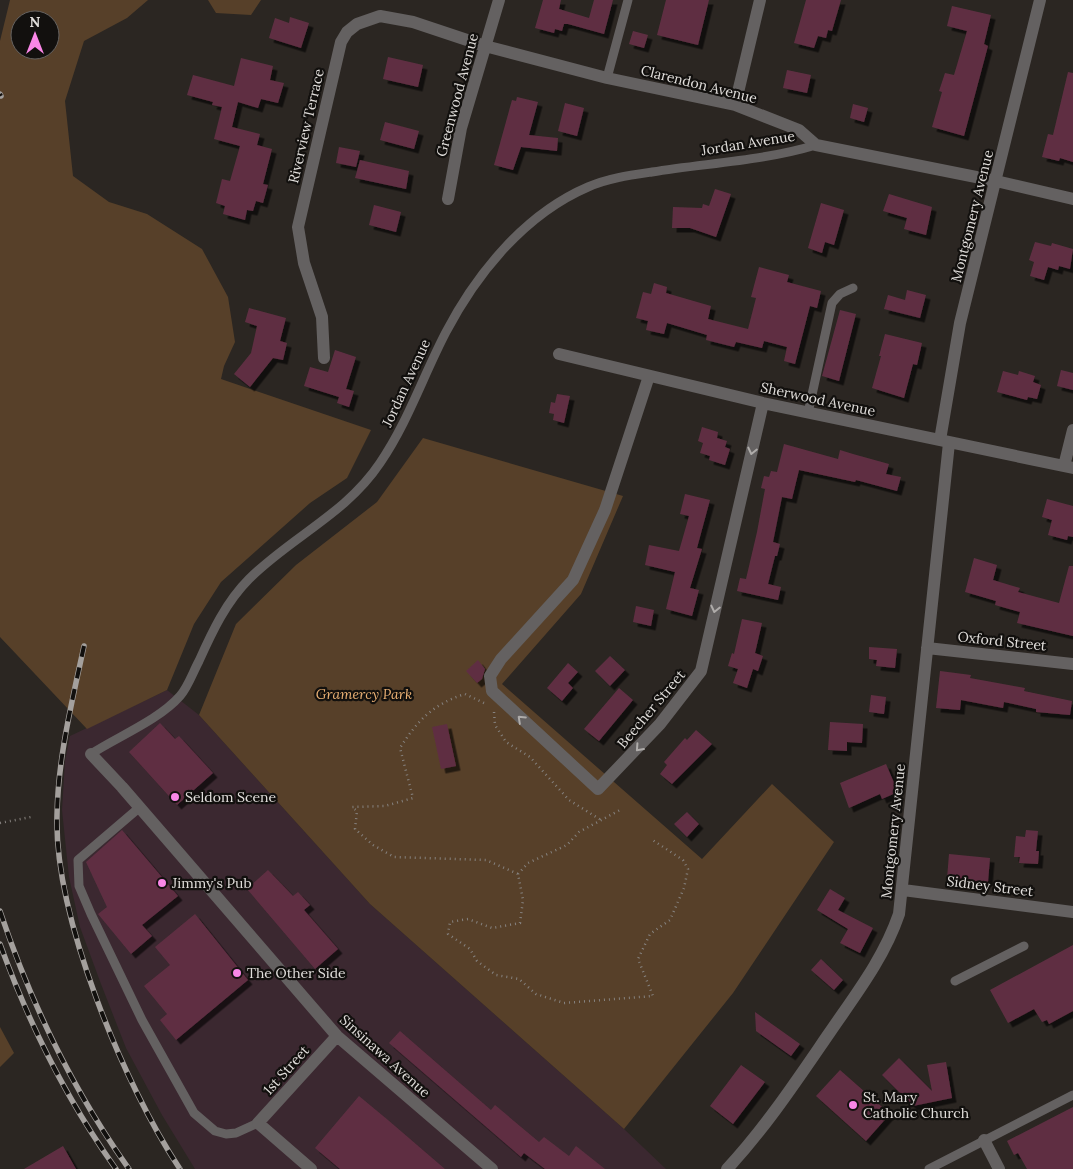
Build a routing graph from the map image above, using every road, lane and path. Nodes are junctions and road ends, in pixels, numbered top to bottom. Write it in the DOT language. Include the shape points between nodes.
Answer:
graph roads {
  1 [pos="499,0"];
  2 [pos="628,0"];
  3 [pos="760,0"];
  4 [pos="1040,0"];
  5 [pos="347,32"];
  6 [pos="485,46"];
  7 [pos="608,78"];
  8 [pos="735,105"];
  9 [pos="816,145"];
  10 [pos="996,181"];
  11 [pos="448,198"];
  12 [pos="1073,199"];
  13 [pos="853,288"];
  14 [pos="559,354"];
  15 [pos="324,358"];
  16 [pos="649,376"];
  17 [pos="763,403"];
  18 [pos="808,413"];
  19 [pos="1073,430"];
  20 [pos="944,441"];
  21 [pos="1069,467"];
  22 [pos="927,648"];
  23 [pos="1073,664"];
  24 [pos="486,704"];
  25 [pos="494,708"];
  26 [pos="90,754"];
  27 [pos="140,807"];
  28 [pos="620,810"];
  29 [pos="31,817"];
  30 [pos="601,820"];
  31 [pos="0,823"];
  32 [pos="651,839"];
  33 [pos="518,874"];
  34 [pos="903,890"];
  35 [pos="1073,912"];
  36 [pos="1024,946"];
  37 [pos="955,981"];
  38 [pos="337,1036"];
  39 [pos="1073,1095"];
  40 [pos="258,1123"];
  41 [pos="984,1140"];
  42 [pos="312,1169"];
  43 [pos="492,1169"];
  44 [pos="727,1169"];
  45 [pos="929,1169"];
  46 [pos="999,1169"];
  1 -- 6 [label="street, Greenwood Avenue"];
  2 -- 7 [label="lane"];
  3 -- 8 [label="street"];
  4 -- 10 [label="street, Montgomery Avenue"];
  5 -- 6 [label="street, Clarendon Avenue" via="357,24 380,16 413,22"];
  5 -- 15 [label="street, Riverview Terrace" via="338,50 298,228 304,263 322,317"];
  6 -- 7 [label="street, Clarendon Avenue"];
  6 -- 11 [label="street, Greenwood Avenue" via="461,128"];
  7 -- 8 [label="street, Clarendon Avenue"];
  8 -- 9 [label="street, Clarendon Avenue" via="799,130"];
  9 -- 10 [label="street, Clarendon Avenue"];
  9 -- 26 [label="lane, Jordan Avenue" via="784,154 626,176 588,186 519,233 495,257 467,296 446,332 400,432 363,486 344,506 247,581 215,627 181,695 157,714"];
  10 -- 12 [label="street, Clarendon Avenue"];
  10 -- 20 [label="street, Montgomery Avenue" via="960,323"];
  13 -- 18 [label="lane" via="840,294 832,303"];
  14 -- 16 [label="street, Sherwood Avenue"];
  16 -- 17 [label="street, Sherwood Avenue"];
  17 -- 16 [label="street, Beecher Street, one-way" via="701,671 660,724 598,789 492,691 490,676 501,659 573,580 605,510"];
  17 -- 18 [label="street, Sherwood Avenue"];
  18 -- 20 [label="street, Sherwood Avenue"];
  19 -- 21 [label="street"];
  20 -- 21 [label="street, Sherwood Avenue"];
  20 -- 22 [label="street, Montgomery Avenue"];
  22 -- 23 [label="street, Oxford Street"];
  22 -- 34 [label="street, Montgomery Avenue"];
  24 -- 33 [label="path" via="464,694 445,701 414,725 400,748 413,798 385,806 352,807 357,811 355,829 394,857 486,860"];
  25 -- 30 [label="path" via="495,725 506,742 530,757 569,800"];
  26 -- 27 [label="street, Sinsinawa Avenue"];
  27 -- 38 [label="street, Sinsinawa Avenue"];
  27 -- 40 [label="lane" via="78,860 79,886 142,1020 194,1113 215,1131 226,1134"];
  28 -- 30 [label="path"];
  29 -- 31 [label="path"];
  30 -- 33 [label="path" via="579,832 567,845 528,862"];
  32 -- 33 [label="path" via="683,860 688,869 684,888 670,920 650,934 638,959 654,996 564,1003 536,994 519,979 496,975 448,934 450,922 468,919 492,928 520,923 523,900"];
  34 -- 35 [label="street, Sidney Street"];
  34 -- 44 [label="street, Montgomery Avenue" via="893,933 864,983 798,1082"];
  36 -- 37 [label="lane"];
  38 -- 40 [label="street, 1st Street"];
  38 -- 43 [label="street, Sinsinawa Avenue"];
  39 -- 41 [label="lane"];
  40 -- 42 [label="street"];
  41 -- 45 [label="lane"];
  41 -- 46 [label="street"];
}
